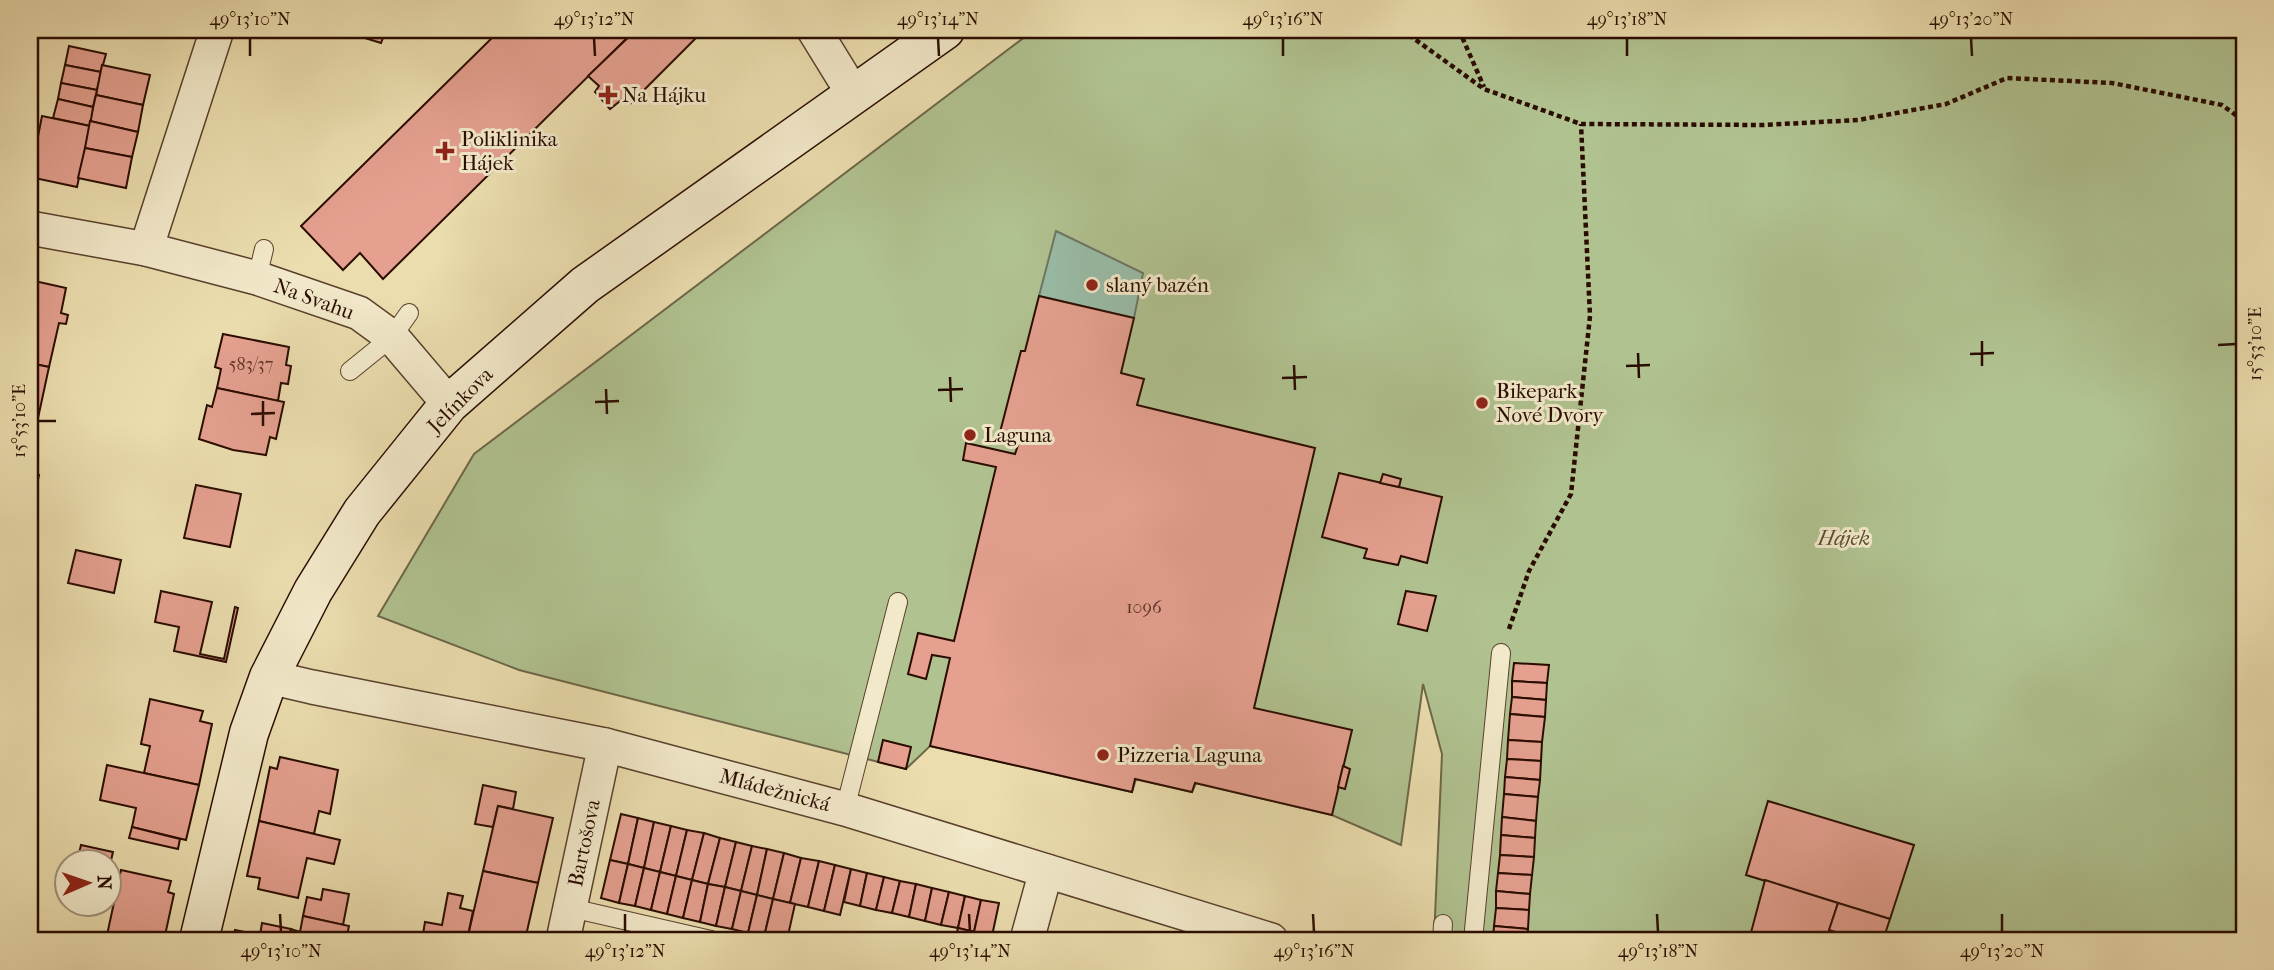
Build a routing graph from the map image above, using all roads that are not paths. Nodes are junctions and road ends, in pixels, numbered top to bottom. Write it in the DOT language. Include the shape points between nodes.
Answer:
graph roads {
  1 [pos="217,30"];
  2 [pos="814,30"];
  3 [pos="945,30"];
  4 [pos="855,95"];
  5 [pos="30,228"];
  6 [pos="146,248"];
  7 [pos="401,325"];
  8 [pos="350,371"];
  9 [pos="449,404"];
  10 [pos="898,602"];
  11 [pos="1501,653"];
  12 [pos="269,677"];
  13 [pos="605,745"];
  14 [pos="845,809"];
  15 [pos="1046,871"];
  16 [pos="570,908"];
  17 [pos="200,940"];
  18 [pos="563,940"];
  19 [pos="711,940"];
  20 [pos="1027,940"];
  21 [pos="1271,940"];
  22 [pos="1473,940"];
  1 -- 6 [label="street"];
  2 -- 4 [label="street"];
  3 -- 4 [label="street, Jelínkova"];
  4 -- 9 [label="street, Jelínkova" via="585,285"];
  5 -- 6 [label="street, Na Svahu"];
  6 -- 7 [label="street, Na Svahu" via="260,264 359,313"];
  7 -- 8 [label="lane"];
  7 -- 9 [label="street, Na Svahu"];
  9 -- 12 [label="street, Jelínkova" via="362,512 313,591"];
  10 -- 14 [label="lane"];
  11 -- 22 [label="lane"];
  12 -- 13 [label="street, Mládežnická"];
  12 -- 17 [label="street, Jelínkova" via="249,733"];
  13 -- 14 [label="street, Mládežnická"];
  13 -- 16 [label="street, Bartošova"];
  14 -- 15 [label="street, Mládežnická"];
  15 -- 20 [label="street"];
  15 -- 21 [label="street, Mládežnická"];
  16 -- 18 [label="street, Bartošova"];
  16 -- 19 [label="lane"];
}
